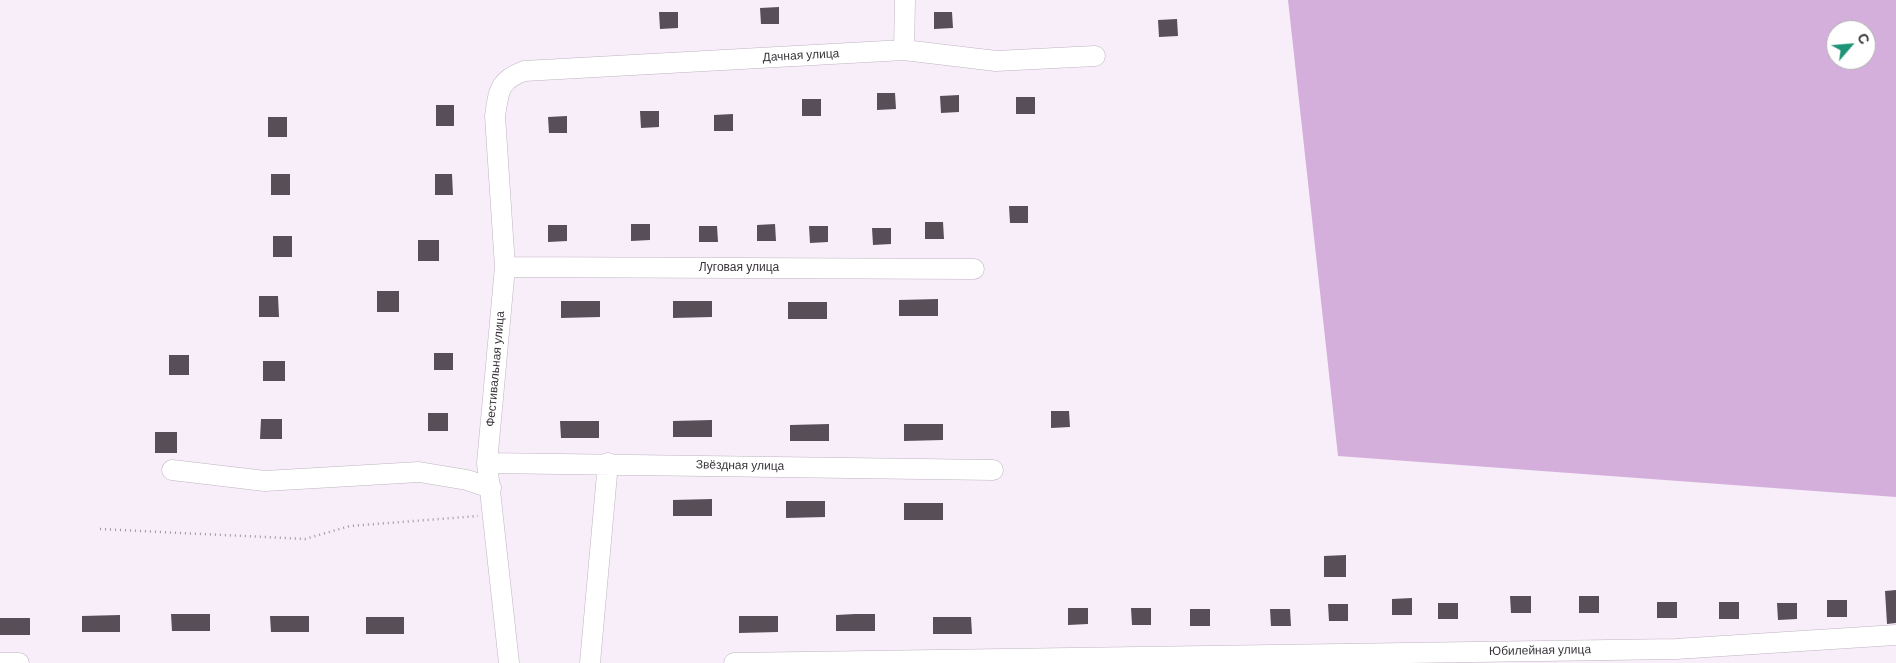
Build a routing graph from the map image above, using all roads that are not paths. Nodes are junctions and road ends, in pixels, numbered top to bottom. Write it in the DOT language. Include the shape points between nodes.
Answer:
graph roads {
  1 [pos="905,0"];
  2 [pos="904,50"];
  3 [pos="1095,56"];
  4 [pos="509,77"];
  5 [pos="504,268"];
  6 [pos="974,269"];
  7 [pos="488,463"];
  8 [pos="608,463"];
  9 [pos="172,470"];
  10 [pos="993,470"];
  11 [pos="491,488"];
  12 [pos="1896,635"];
  13 [pos="1677,656"];
  14 [pos="0,663"];
  15 [pos="19,663"];
  16 [pos="509,663"];
  17 [pos="590,663"];
  18 [pos="734,663"];
  1 -- 2 [label="street"];
  2 -- 3 [label="street, Дачная улица" via="996,61"];
  2 -- 4 [label="street, Дачная улица" via="524,71"];
  4 -- 5 [label="street, Фестивальная улица" via="499,92 495,116"];
  5 -- 6 [label="street, Луговая улица"];
  5 -- 7 [label="street, Фестивальная улица"];
  7 -- 8 [label="street, Звёздная улица"];
  7 -- 11 [label="street, Фестивальная улица"];
  8 -- 10 [label="street, Звёздная улица"];
  8 -- 17 [label="street"];
  9 -- 11 [label="street" via="265,481 419,472 467,480"];
  11 -- 16 [label="street, Фестивальная улица"];
  12 -- 13 [label="street, Юбилейная улица"];
  13 -- 18 [label="street, Юбилейная улица"];
  14 -- 15 [label="street"];
}
